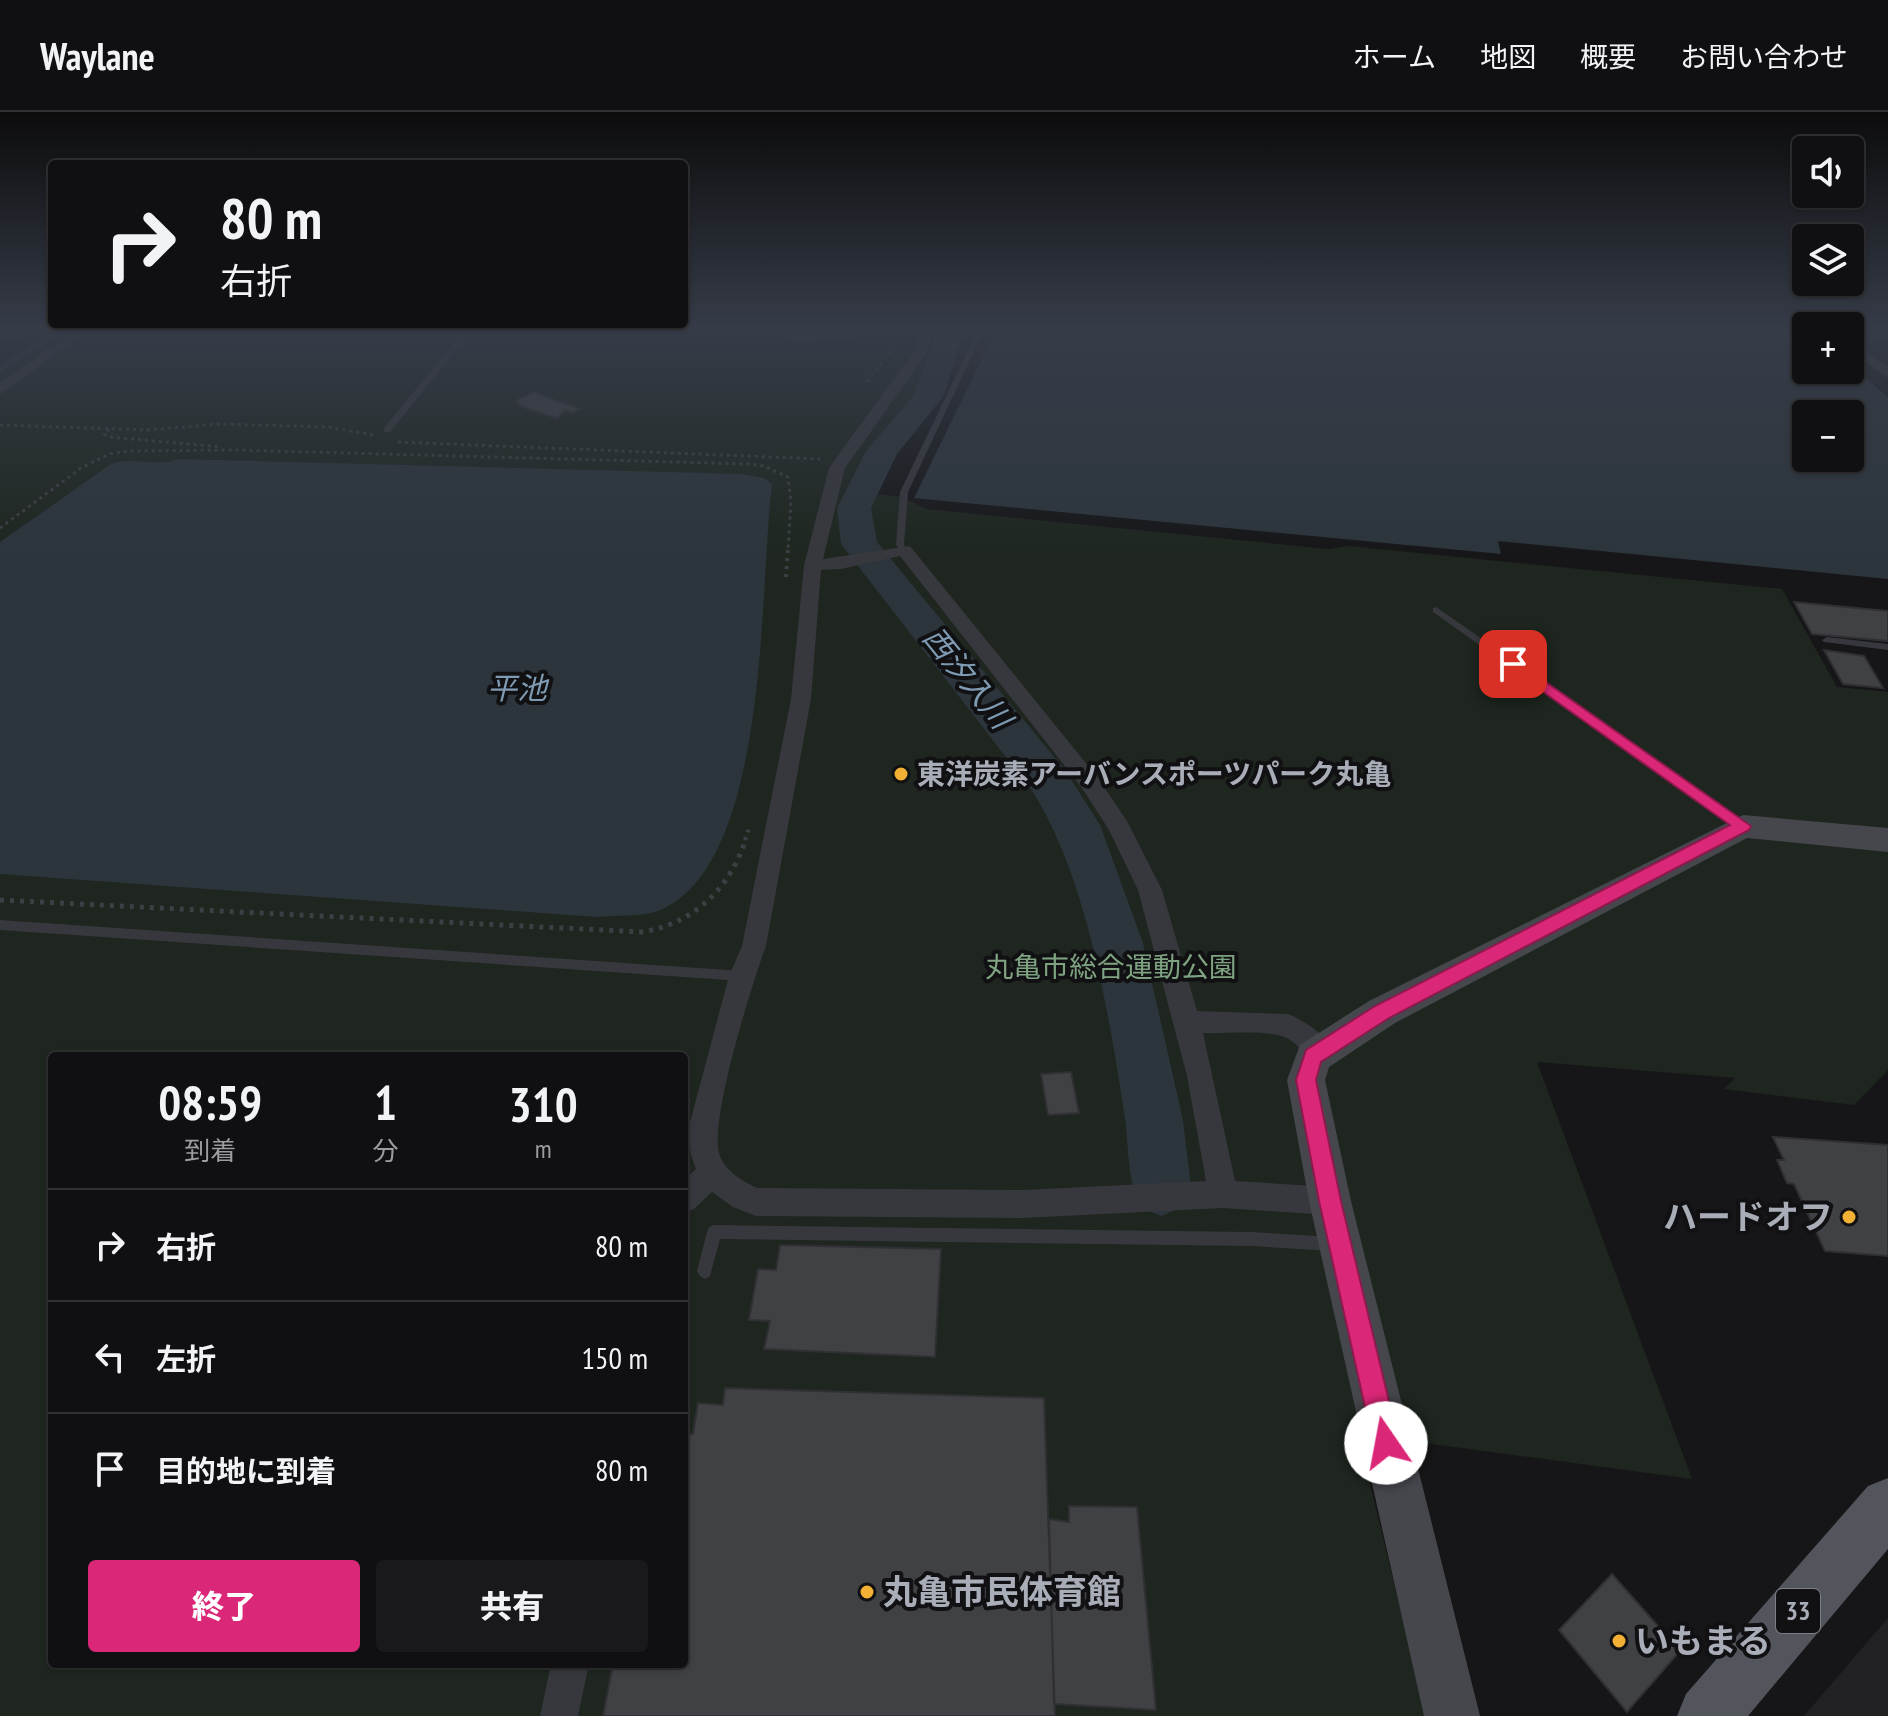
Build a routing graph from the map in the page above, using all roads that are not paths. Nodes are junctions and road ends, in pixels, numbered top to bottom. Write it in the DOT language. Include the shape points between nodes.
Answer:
graph roads {
  1 [pos="408,405"];
  2 [pos="882,405"];
  3 [pos="945,405"];
  4 [pos="387,430"];
  5 [pos="904,550"];
  6 [pos="813,565"];
  7 [pos="1436,610"];
  8 [pos="1827,640"];
  9 [pos="1888,647"];
  10 [pos="1743,826"];
  11 [pos="1888,840"];
  12 [pos="0,925"];
  13 [pos="742,976"];
  14 [pos="1187,1022"];
  15 [pos="1321,1051"];
  16 [pos="712,1173"];
  17 [pos="1223,1194"];
  18 [pos="688,1195"];
  19 [pos="1335,1223"];
  20 [pos="705,1271"];
  21 [pos="1888,1506"];
  22 [pos="569,1668"];
  23 [pos="559,1716"];
  24 [pos="1452,1716"];
  25 [pos="1708,1716"];
  1 -- 4 [label="lane"];
  2 -- 6 [label="street" via="841,462"];
  3 -- 5 [label="lane" via="904,492"];
  5 -- 6 [label="street"];
  5 -- 14 [label="street" via="1090,783 1119,827 1150,890"];
  6 -- 13 [label="street" via="801,699 754,946"];
  7 -- 10 [label="lane"];
  8 -- 9 [label="lane"];
  10 -- 11 [label="street"];
  10 -- 15 [label="street" via="1382,1012"];
  12 -- 13 [label="lane"];
  13 -- 16 [label="street" via="702,1130 702,1148"];
  14 -- 15 [label="street" via="1288,1025"];
  14 -- 17 [label="street"];
  15 -- 19 [label="street" via="1313,1057 1306,1080"];
  16 -- 17 [label="street" via="727,1188 756,1202 1023,1204"];
  16 -- 18 [label="street"];
  17 -- 19 [label="street"];
  19 -- 20 [label="lane" via="1251,1239 714,1232"];
  19 -- 24 [label="street"];
  21 -- 25 [label="main road, 33"];
  22 -- 23 [label="street"];
}
